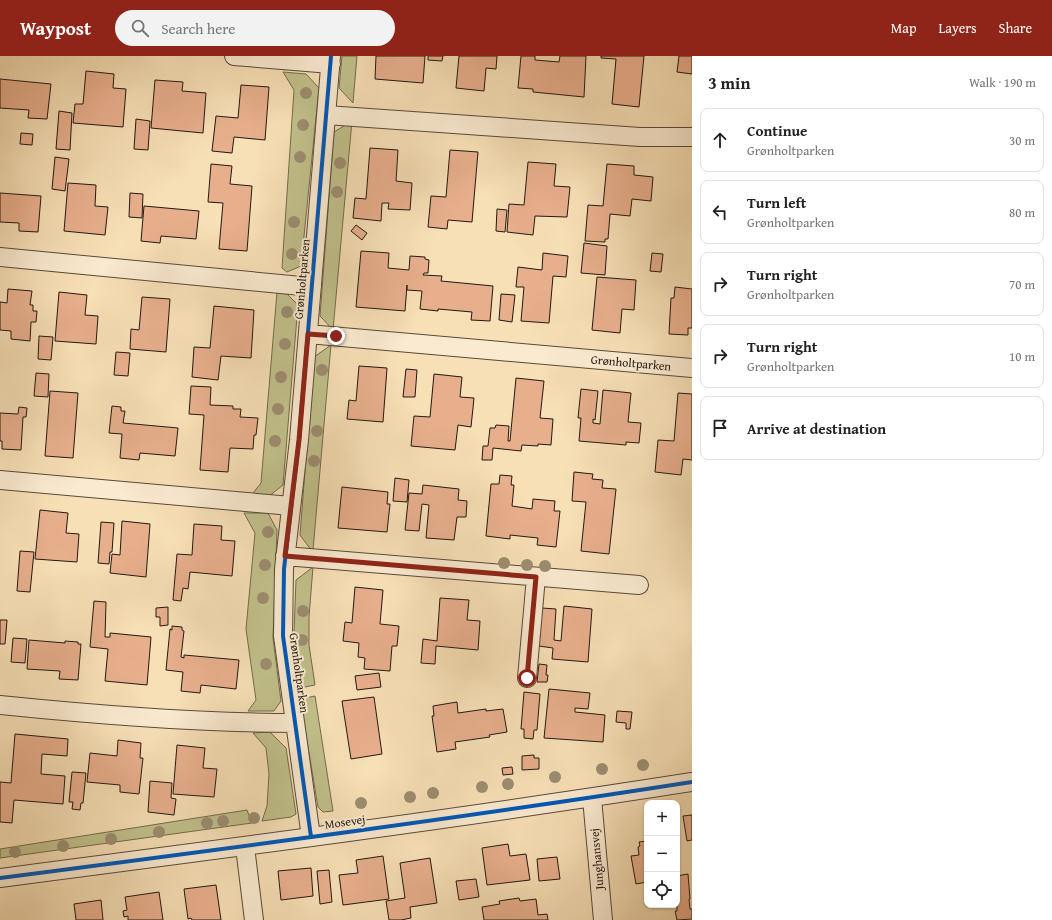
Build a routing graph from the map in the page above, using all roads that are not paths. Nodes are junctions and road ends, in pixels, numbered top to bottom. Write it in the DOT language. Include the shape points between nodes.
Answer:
graph roads {
  1 [pos="234,56"];
  2 [pos="331,60"];
  3 [pos="326,115"];
  4 [pos="692,137"];
  5 [pos="0,257"];
  6 [pos="312,287"];
  7 [pos="308,334"];
  8 [pos="692,368"];
  9 [pos="0,480"];
  10 [pos="291,506"];
  11 [pos="285,556"];
  12 [pos="536,577"];
  13 [pos="639,585"];
  14 [pos="527,678"];
  15 [pos="0,705"];
  16 [pos="295,723"];
  17 [pos="692,782"];
  18 [pos="592,798"];
  19 [pos="311,837"];
  20 [pos="245,847"];
  21 [pos="0,878"];
  22 [pos="254,920"];
  23 [pos="603,920"];
  1 -- 2 [label="street, Grønholtparken"];
  2 -- 3 [label="street, Grønholtparken"];
  3 -- 4 [label="street" via="640,136"];
  3 -- 6 [label="street, Grønholtparken"];
  5 -- 6 [label="street, Grønholtparken"];
  6 -- 7 [label="street, Grønholtparken"];
  7 -- 8 [label="street, Grønholtparken"];
  7 -- 10 [label="street, Grønholtparken"];
  9 -- 10 [label="street"];
  10 -- 11 [label="street, Grønholtparken"];
  11 -- 12 [label="street"];
  11 -- 16 [label="street, Grønholtparken" via="283,636"];
  12 -- 13 [label="street"];
  12 -- 14 [label="street"];
  15 -- 16 [label="street, Grønholtparken" via="104,715"];
  16 -- 19 [label="street, Grønholtparken"];
  17 -- 18 [label="street, Mosevej"];
  18 -- 19 [label="street, Mosevej"];
  18 -- 23 [label="street, Junghansvej"];
  19 -- 20 [label="street, Mosevej"];
  20 -- 21 [label="street, Mosevej"];
  20 -- 22 [label="street"];
}
